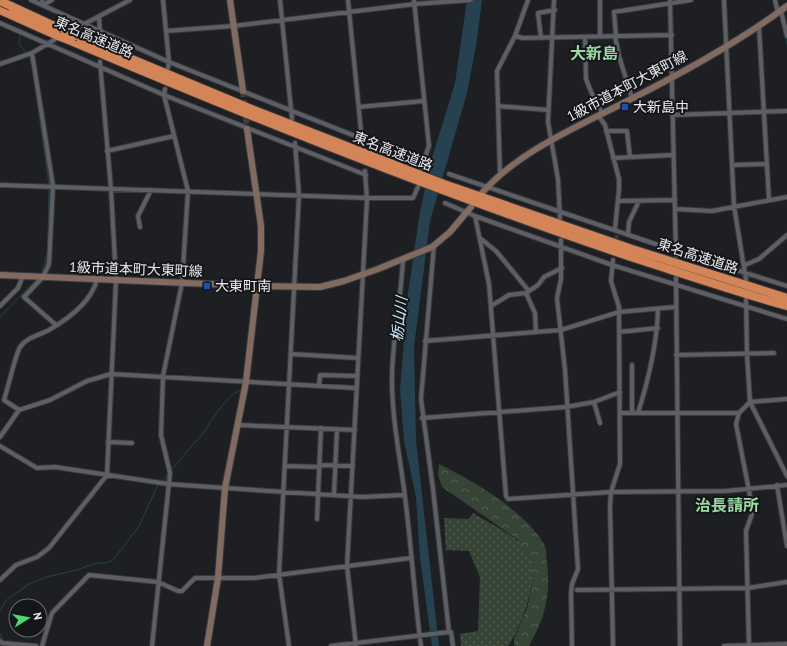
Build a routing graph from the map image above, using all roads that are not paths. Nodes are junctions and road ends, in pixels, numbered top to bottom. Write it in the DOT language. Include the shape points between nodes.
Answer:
graph roads {
  1 [pos="31,0"];
  2 [pos="42,0"];
  3 [pos="52,0"];
  4 [pos="130,0"];
  5 [pos="163,0"];
  6 [pos="230,0"];
  7 [pos="280,0"];
  8 [pos="348,0"];
  9 [pos="470,0"];
  10 [pos="528,0"];
  11 [pos="554,0"];
  12 [pos="600,0"];
  13 [pos="691,0"];
  14 [pos="724,0"];
  15 [pos="775,0"];
  16 [pos="0,1"];
  17 [pos="464,1"];
  18 [pos="415,2"];
  19 [pos="670,2"];
  20 [pos="43,5"];
  21 [pos="787,6"];
  22 [pos="2,10"];
  23 [pos="554,10"];
  24 [pos="349,12"];
  25 [pos="780,12"];
  26 [pos="98,17"];
  27 [pos="282,19"];
  28 [pos="0,23"];
  29 [pos="84,24"];
  30 [pos="233,26"];
  31 [pos="759,27"];
  32 [pos="100,31"];
  33 [pos="166,31"];
  34 [pos="672,35"];
  35 [pos="112,36"];
  36 [pos="516,36"];
  37 [pos="600,36"];
  38 [pos="615,36"];
  39 [pos="787,36"];
  40 [pos="553,37"];
  41 [pos="585,37"];
  42 [pos="541,38"];
  43 [pos="75,39"];
  44 [pos="110,42"];
  45 [pos="47,43"];
  46 [pos="727,46"];
  47 [pos="32,52"];
  48 [pos="100,62"];
  49 [pos="169,62"];
  50 [pos="0,64"];
  51 [pos="100,67"];
  52 [pos="168,68"];
  53 [pos="673,77"];
  54 [pos="165,89"];
  55 [pos="243,91"];
  56 [pos="164,95"];
  57 [pos="632,98"];
  58 [pos="424,101"];
  59 [pos="498,106"];
  60 [pos="358,107"];
  61 [pos="548,110"];
  62 [pos="787,111"];
  63 [pos="292,112"];
  64 [pos="764,113"];
  65 [pos="600,114"];
  66 [pos="730,114"];
  67 [pos="672,115"];
  68 [pos="292,119"];
  69 [pos="247,129"];
  70 [pos="606,131"];
  71 [pos="174,136"];
  72 [pos="362,140"];
  73 [pos="552,140"];
  74 [pos="295,146"];
  75 [pos="107,151"];
  76 [pos="673,155"];
  77 [pos="630,157"];
  78 [pos="613,158"];
  79 [pos="423,163"];
  80 [pos="767,164"];
  81 [pos="733,165"];
  82 [pos="449,174"];
  83 [pos="500,174"];
  84 [pos="421,179"];
  85 [pos="0,185"];
  86 [pos="53,186"];
  87 [pos="488,186"];
  88 [pos="443,188"];
  89 [pos="111,189"];
  90 [pos="151,190"];
  91 [pos="188,192"];
  92 [pos="482,193"];
  93 [pos="257,194"];
  94 [pos="299,194"];
  95 [pos="787,197"];
  96 [pos="367,198"];
  97 [pos="675,200"];
  98 [pos="769,200"];
  99 [pos="618,201"];
  100 [pos="639,201"];
  101 [pos="445,203"];
  102 [pos="734,206"];
  103 [pos="471,207"];
  104 [pos="675,209"];
  105 [pos="560,211"];
  106 [pos="466,212"];
  107 [pos="475,216"];
  108 [pos="560,218"];
  109 [pos="140,228"];
  110 [pos="616,230"];
  111 [pos="628,234"];
  112 [pos="617,235"];
  113 [pos="787,235"];
  114 [pos="479,238"];
  115 [pos="561,240"];
  116 [pos="433,246"];
  117 [pos="562,246"];
  118 [pos="676,251"];
  119 [pos="676,256"];
  120 [pos="404,259"];
  121 [pos="612,262"];
  122 [pos="745,265"];
  123 [pos="562,268"];
  124 [pos="363,273"];
  125 [pos="746,273"];
  126 [pos="0,275"];
  127 [pos="23,276"];
  128 [pos="43,277"];
  129 [pos="676,278"];
  130 [pos="96,279"];
  131 [pos="116,280"];
  132 [pos="746,280"];
  133 [pos="182,283"];
  134 [pos="675,284"];
  135 [pos="257,286"];
  136 [pos="787,286"];
  137 [pos="294,287"];
  138 [pos="527,292"];
  139 [pos="787,298"];
  140 [pos="746,299"];
  141 [pos="0,306"];
  142 [pos="491,306"];
  143 [pos="787,306"];
  144 [pos="675,307"];
  145 [pos="746,307"];
  146 [pos="658,309"];
  147 [pos="619,312"];
  148 [pos="787,319"];
  149 [pos="56,325"];
  150 [pos="658,328"];
  151 [pos="561,330"];
  152 [pos="536,332"];
  153 [pos="619,332"];
  154 [pos="494,335"];
  155 [pos="425,341"];
  156 [pos="774,352"];
  157 [pos="290,354"];
  158 [pos="747,354"];
  159 [pos="676,355"];
  160 [pos="358,358"];
  161 [pos="632,365"];
  162 [pos="111,374"];
  163 [pos="163,376"];
  164 [pos="357,376"];
  165 [pos="246,382"];
  166 [pos="289,384"];
  167 [pos="319,386"];
  168 [pos="356,388"];
  169 [pos="620,392"];
  170 [pos="787,399"];
  171 [pos="594,402"];
  172 [pos="750,402"];
  173 [pos="566,407"];
  174 [pos="19,410"];
  175 [pos="500,412"];
  176 [pos="620,413"];
  177 [pos="632,413"];
  178 [pos="638,413"];
  179 [pos="740,413"];
  180 [pos="677,414"];
  181 [pos="422,418"];
  182 [pos="600,423"];
  183 [pos="238,425"];
  184 [pos="287,426"];
  185 [pos="322,428"];
  186 [pos="337,429"];
  187 [pos="355,430"];
  188 [pos="0,437"];
  189 [pos="108,442"];
  190 [pos="132,443"];
  191 [pos="0,446"];
  192 [pos="285,466"];
  193 [pos="320,466"];
  194 [pos="335,466"];
  195 [pos="353,466"];
  196 [pos="107,475"];
  197 [pos="787,476"];
  198 [pos="168,484"];
  199 [pos="787,484"];
  200 [pos="777,485"];
  201 [pos="749,487"];
  202 [pos="225,488"];
  203 [pos="284,492"];
  204 [pos="611,492"];
  205 [pos="678,492"];
  206 [pos="318,494"];
  207 [pos="334,494"];
  208 [pos="352,495"];
  209 [pos="404,495"];
  210 [pos="573,496"];
  211 [pos="317,519"];
  212 [pos="787,546"];
  213 [pos="411,558"];
  214 [pos="347,566"];
  215 [pos="279,574"];
  216 [pos="218,578"];
  217 [pos="0,580"];
  218 [pos="158,582"];
  219 [pos="787,582"];
  220 [pos="679,588"];
  221 [pos="748,588"];
  222 [pos="611,589"];
  223 [pos="577,590"];
  224 [pos="449,632"];
  225 [pos="420,635"];
  226 [pos="0,641"];
  227 [pos="356,644"];
  228 [pos="787,644"];
  229 [pos="749,645"];
  230 [pos="36,646"];
  231 [pos="42,646"];
  232 [pos="152,646"];
  233 [pos="207,646"];
  234 [pos="289,646"];
  235 [pos="331,646"];
  236 [pos="420,646"];
  237 [pos="453,646"];
  238 [pos="572,646"];
  239 [pos="613,646"];
  240 [pos="680,646"];
  241 [pos="724,646"];
  1 -- 20 [label="street"];
  2 -- 20 [label="street"];
  3 -- 20 [label="street"];
  4 -- 26 [label="street"];
  5 -- 33 [label="street"];
  6 -- 30 [label="street"];
  7 -- 27 [label="street"];
  8 -- 24 [label="street"];
  9 -- 17 [label="street"];
  10 -- 36 [label="street"];
  11 -- 23 [label="street"];
  12 -- 37 [label="street"];
  13 -- 19 [label="street"];
  14 -- 46 [label="street"];
  15 -- 25 [label="street"];
  16 -- 43 [label="highway, 東名高速道路, bridge" via="65,31"];
  17 -- 18 [label="street"];
  18 -- 24 [label="street"];
  18 -- 58 [label="street"];
  19 -- 34 [label="street"];
  19 -- 38 [label="street" via="614,12"];
  20 -- 29 [label="street"];
  21 -- 25 [label="street, 1級市道本町大東町線"];
  22 -- 43 [label="highway, 東名高速道路, bridge" via="58,36"];
  23 -- 40 [label="street"];
  23 -- 42 [label="street" via="538,13"];
  24 -- 27 [label="street"];
  24 -- 60 [label="street"];
  25 -- 31 [label="street, 1級市道本町大東町線"];
  25 -- 39 [label="street"];
  26 -- 29 [label="street"];
  26 -- 32 [label="street"];
  27 -- 30 [label="street"];
  27 -- 63 [label="street"];
  28 -- 45 [label="street"];
  29 -- 32 [label="street"];
  29 -- 45 [label="street"];
  30 -- 33 [label="street"];
  30 -- 55 [label="street"];
  31 -- 46 [label="street, 1級市道本町大東町線"];
  31 -- 64 [label="street"];
  32 -- 35 [label="street"];
  33 -- 49 [label="street"];
  34 -- 38 [label="street"];
  34 -- 53 [label="street"];
  35 -- 44 [label="street"];
  35 -- 49 [label="street"];
  36 -- 42 [label="street"];
  36 -- 59 [label="street" via="497,72"];
  37 -- 38 [label="street"];
  37 -- 41 [label="street"];
  38 -- 57 [label="street"];
  40 -- 41 [label="street"];
  40 -- 42 [label="street"];
  40 -- 61 [label="street"];
  41 -- 65 [label="street" via="586,79"];
  43 -- 84 [label="highway, 東名高速道路" via="245,114"];
  45 -- 47 [label="street"];
  45 -- 51 [label="street"];
  46 -- 53 [label="street, 1級市道本町大東町線"];
  46 -- 66 [label="street"];
  47 -- 50 [label="street"];
  47 -- 86 [label="street"];
  48 -- 51 [label="street"];
  49 -- 52 [label="street"];
  49 -- 55 [label="street"];
  51 -- 56 [label="street"];
  51 -- 75 [label="street"];
  53 -- 57 [label="street, 1級市道本町大東町線"];
  53 -- 67 [label="street"];
  54 -- 56 [label="street"];
  55 -- 63 [label="street"];
  56 -- 69 [label="street"];
  56 -- 71 [label="street"];
  57 -- 65 [label="street, 1級市道本町大東町線"];
  58 -- 60 [label="street"];
  58 -- 79 [label="street" via="429,146"];
  59 -- 61 [label="street"];
  59 -- 83 [label="street"];
  60 -- 72 [label="street"];
  61 -- 73 [label="street"];
  62 -- 64 [label="street"];
  63 -- 68 [label="street"];
  63 -- 72 [label="street"];
  64 -- 66 [label="street"];
  64 -- 80 [label="street"];
  65 -- 70 [label="street"];
  65 -- 73 [label="street, 1級市道本町大東町線"];
  66 -- 67 [label="street"];
  66 -- 81 [label="street"];
  67 -- 76 [label="street"];
  69 -- 74 [label="street"];
  69 -- 93 [label="street"];
  70 -- 77 [label="street" via="627,131"];
  70 -- 78 [label="street"];
  71 -- 75 [label="street"];
  71 -- 91 [label="street"];
  72 -- 79 [label="street"];
  73 -- 83 [label="street, 1級市道本町大東町線"];
  73 -- 105 [label="street"];
  74 -- 94 [label="street"];
  74 -- 96 [label="street" via="365,173"];
  75 -- 89 [label="street"];
  76 -- 77 [label="street"];
  76 -- 97 [label="street"];
  77 -- 78 [label="street"];
  78 -- 99 [label="street" via="619,179"];
  79 -- 84 [label="street"];
  80 -- 81 [label="street"];
  80 -- 98 [label="street"];
  81 -- 102 [label="street"];
  82 -- 87 [label="street"];
  83 -- 87 [label="street, 1級市道本町大東町線"];
  84 -- 88 [label="highway, 東名高速道路"];
  84 -- 96 [label="street" via="413,198"];
  85 -- 86 [label="street"];
  86 -- 89 [label="street"];
  86 -- 128 [label="street" via="50,258"];
  87 -- 92 [label="street, 1級市道本町大東町線"];
  87 -- 105 [label="street"];
  88 -- 139 [label="highway, 東名高速道路"];
  88 -- 143 [label="highway, 東名高速道路" via="594,245"];
  89 -- 90 [label="street"];
  89 -- 131 [label="street"];
  90 -- 91 [label="street"];
  90 -- 109 [label="street" via="138,216"];
  91 -- 93 [label="street"];
  91 -- 133 [label="street"];
  93 -- 94 [label="street"];
  93 -- 135 [label="street" via="262,238"];
  94 -- 96 [label="street"];
  94 -- 137 [label="street"];
  95 -- 98 [label="street"];
  96 -- 124 [label="street"];
  97 -- 100 [label="street"];
  97 -- 104 [label="street"];
  98 -- 102 [label="street"];
  99 -- 100 [label="street"];
  99 -- 110 [label="street"];
  100 -- 111 [label="street" via="629,222"];
  101 -- 106 [label="street"];
  102 -- 104 [label="street" via="712,211"];
  102 -- 122 [label="street"];
  103 -- 106 [label="street, 1級市道本町大東町線"];
  104 -- 118 [label="street"];
  105 -- 108 [label="street"];
  105 -- 110 [label="street"];
  106 -- 107 [label="street"];
  106 -- 116 [label="street, 1級市道本町大東町線" via="450,232"];
  107 -- 114 [label="street"];
  107 -- 117 [label="street"];
  110 -- 111 [label="street"];
  110 -- 112 [label="street"];
  111 -- 118 [label="street"];
  113 -- 122 [label="street" via="759,259"];
  114 -- 138 [label="street" via="496,251"];
  114 -- 142 [label="street"];
  115 -- 117 [label="street"];
  116 -- 120 [label="street, 1級市道本町大東町線"];
  116 -- 155 [label="street"];
  117 -- 121 [label="street"];
  117 -- 123 [label="street"];
  118 -- 119 [label="street"];
  118 -- 125 [label="street"];
  120 -- 124 [label="street, 1級市道本町大東町線"];
  120 -- 209 [label="street" via="396,316 392,381 395,436"];
  121 -- 134 [label="street"];
  121 -- 147 [label="street" via="611,281"];
  122 -- 125 [label="street"];
  123 -- 138 [label="street" via="544,277 538,285"];
  123 -- 151 [label="street" via="557,298"];
  124 -- 137 [label="street, 1級市道本町大東町線" via="320,286"];
  124 -- 160 [label="street"];
  125 -- 132 [label="street"];
  125 -- 136 [label="street"];
  126 -- 127 [label="street, 1級市道本町大東町線"];
  127 -- 128 [label="street, 1級市道本町大東町線"];
  127 -- 141 [label="street" via="18,288"];
  128 -- 130 [label="street, 1級市道本町大東町線"];
  128 -- 149 [label="street" via="24,297"];
  129 -- 134 [label="street"];
  130 -- 131 [label="street, 1級市道本町大東町線"];
  130 -- 149 [label="street" via="94,289 86,300"];
  131 -- 133 [label="street, 1級市道本町大東町線"];
  131 -- 162 [label="street"];
  133 -- 135 [label="street, 1級市道本町大東町線"];
  133 -- 163 [label="street"];
  134 -- 144 [label="street"];
  134 -- 145 [label="street"];
  135 -- 137 [label="street, 1級市道本町大東町線"];
  135 -- 165 [label="street"];
  137 -- 157 [label="street"];
  138 -- 142 [label="street" via="509,295"];
  138 -- 152 [label="street" via="535,313"];
  140 -- 145 [label="street"];
  142 -- 154 [label="street"];
  144 -- 146 [label="street"];
  144 -- 159 [label="street"];
  145 -- 148 [label="street"];
  145 -- 158 [label="street"];
  146 -- 147 [label="street"];
  146 -- 150 [label="street"];
  147 -- 151 [label="street"];
  147 -- 153 [label="street"];
  149 -- 174 [label="street" via="29,339 20,348 4,400"];
  150 -- 153 [label="street"];
  150 -- 178 [label="street" via="652,368"];
  151 -- 152 [label="street"];
  151 -- 173 [label="street"];
  152 -- 154 [label="street"];
  153 -- 169 [label="street"];
  154 -- 155 [label="street"];
  154 -- 175 [label="street"];
  155 -- 181 [label="street"];
  156 -- 158 [label="street"];
  157 -- 160 [label="street"];
  157 -- 166 [label="street"];
  158 -- 159 [label="street"];
  158 -- 172 [label="street"];
  159 -- 180 [label="street"];
  160 -- 164 [label="street"];
  161 -- 177 [label="street"];
  162 -- 163 [label="street"];
  162 -- 174 [label="street" via="87,381 50,400"];
  162 -- 189 [label="street"];
  163 -- 165 [label="street"];
  163 -- 198 [label="street" via="161,435 170,473"];
  164 -- 167 [label="street" via="320,375"];
  164 -- 168 [label="street"];
  165 -- 166 [label="street"];
  165 -- 183 [label="street"];
  166 -- 167 [label="street"];
  166 -- 184 [label="street"];
  167 -- 168 [label="street"];
  168 -- 187 [label="street"];
  169 -- 171 [label="street"];
  169 -- 176 [label="street"];
  170 -- 172 [label="street"];
  171 -- 173 [label="street"];
  171 -- 182 [label="street"];
  172 -- 179 [label="street"];
  172 -- 197 [label="street"];
  173 -- 175 [label="street"];
  173 -- 210 [label="street"];
  174 -- 188 [label="street"];
  175 -- 181 [label="street"];
  175 -- 210 [label="street" via="508,499"];
  176 -- 177 [label="street"];
  176 -- 204 [label="street" via="620,464"];
  177 -- 178 [label="street"];
  178 -- 180 [label="street"];
  179 -- 180 [label="street"];
  179 -- 201 [label="street" via="736,424"];
  180 -- 205 [label="street"];
  181 -- 224 [label="street" via="434,489"];
  183 -- 184 [label="street"];
  183 -- 202 [label="street"];
  184 -- 185 [label="street"];
  184 -- 192 [label="street"];
  185 -- 186 [label="street"];
  185 -- 193 [label="street"];
  186 -- 187 [label="street"];
  186 -- 194 [label="street"];
  187 -- 195 [label="street"];
  189 -- 190 [label="street"];
  189 -- 196 [label="street"];
  191 -- 196 [label="street" via="38,468 55,467"];
  192 -- 193 [label="street"];
  192 -- 203 [label="street"];
  193 -- 194 [label="street"];
  193 -- 206 [label="street"];
  194 -- 195 [label="street"];
  194 -- 207 [label="street"];
  195 -- 208 [label="street"];
  196 -- 198 [label="street"];
  196 -- 217 [label="street" via="49,548 38,557 16,565"];
  198 -- 202 [label="street"];
  198 -- 218 [label="street"];
  199 -- 200 [label="street"];
  200 -- 201 [label="street"];
  200 -- 212 [label="street"];
  201 -- 205 [label="street" via="726,491"];
  201 -- 221 [label="street" via="753,511 746,530"];
  202 -- 203 [label="street"];
  202 -- 216 [label="street"];
  203 -- 206 [label="street"];
  203 -- 215 [label="street"];
  204 -- 205 [label="street"];
  204 -- 210 [label="street"];
  204 -- 222 [label="street"];
  205 -- 220 [label="street"];
  206 -- 207 [label="street"];
  206 -- 211 [label="street"];
  207 -- 208 [label="street"];
  208 -- 209 [label="street"];
  208 -- 214 [label="street"];
  209 -- 213 [label="street"];
  210 -- 238 [label="street" via="578,569 571,593"];
  213 -- 214 [label="street"];
  213 -- 225 [label="street"];
  214 -- 215 [label="street"];
  214 -- 227 [label="street"];
  215 -- 216 [label="street" via="254,578"];
  215 -- 234 [label="street"];
  216 -- 218 [label="street" via="194,578 182,591"];
  216 -- 233 [label="street"];
  218 -- 231 [label="street" via="89,575 52,613"];
  218 -- 232 [label="street"];
  219 -- 221 [label="street"];
  220 -- 221 [label="street"];
  220 -- 222 [label="street"];
  220 -- 240 [label="street"];
  221 -- 229 [label="street"];
  222 -- 223 [label="street"];
  222 -- 239 [label="street"];
  224 -- 225 [label="street"];
  224 -- 237 [label="street" via="452,632"];
  225 -- 227 [label="street"];
  225 -- 236 [label="street"];
  226 -- 230 [label="street"];
  227 -- 235 [label="street"];
  228 -- 229 [label="street"];
  229 -- 241 [label="street"];
}
